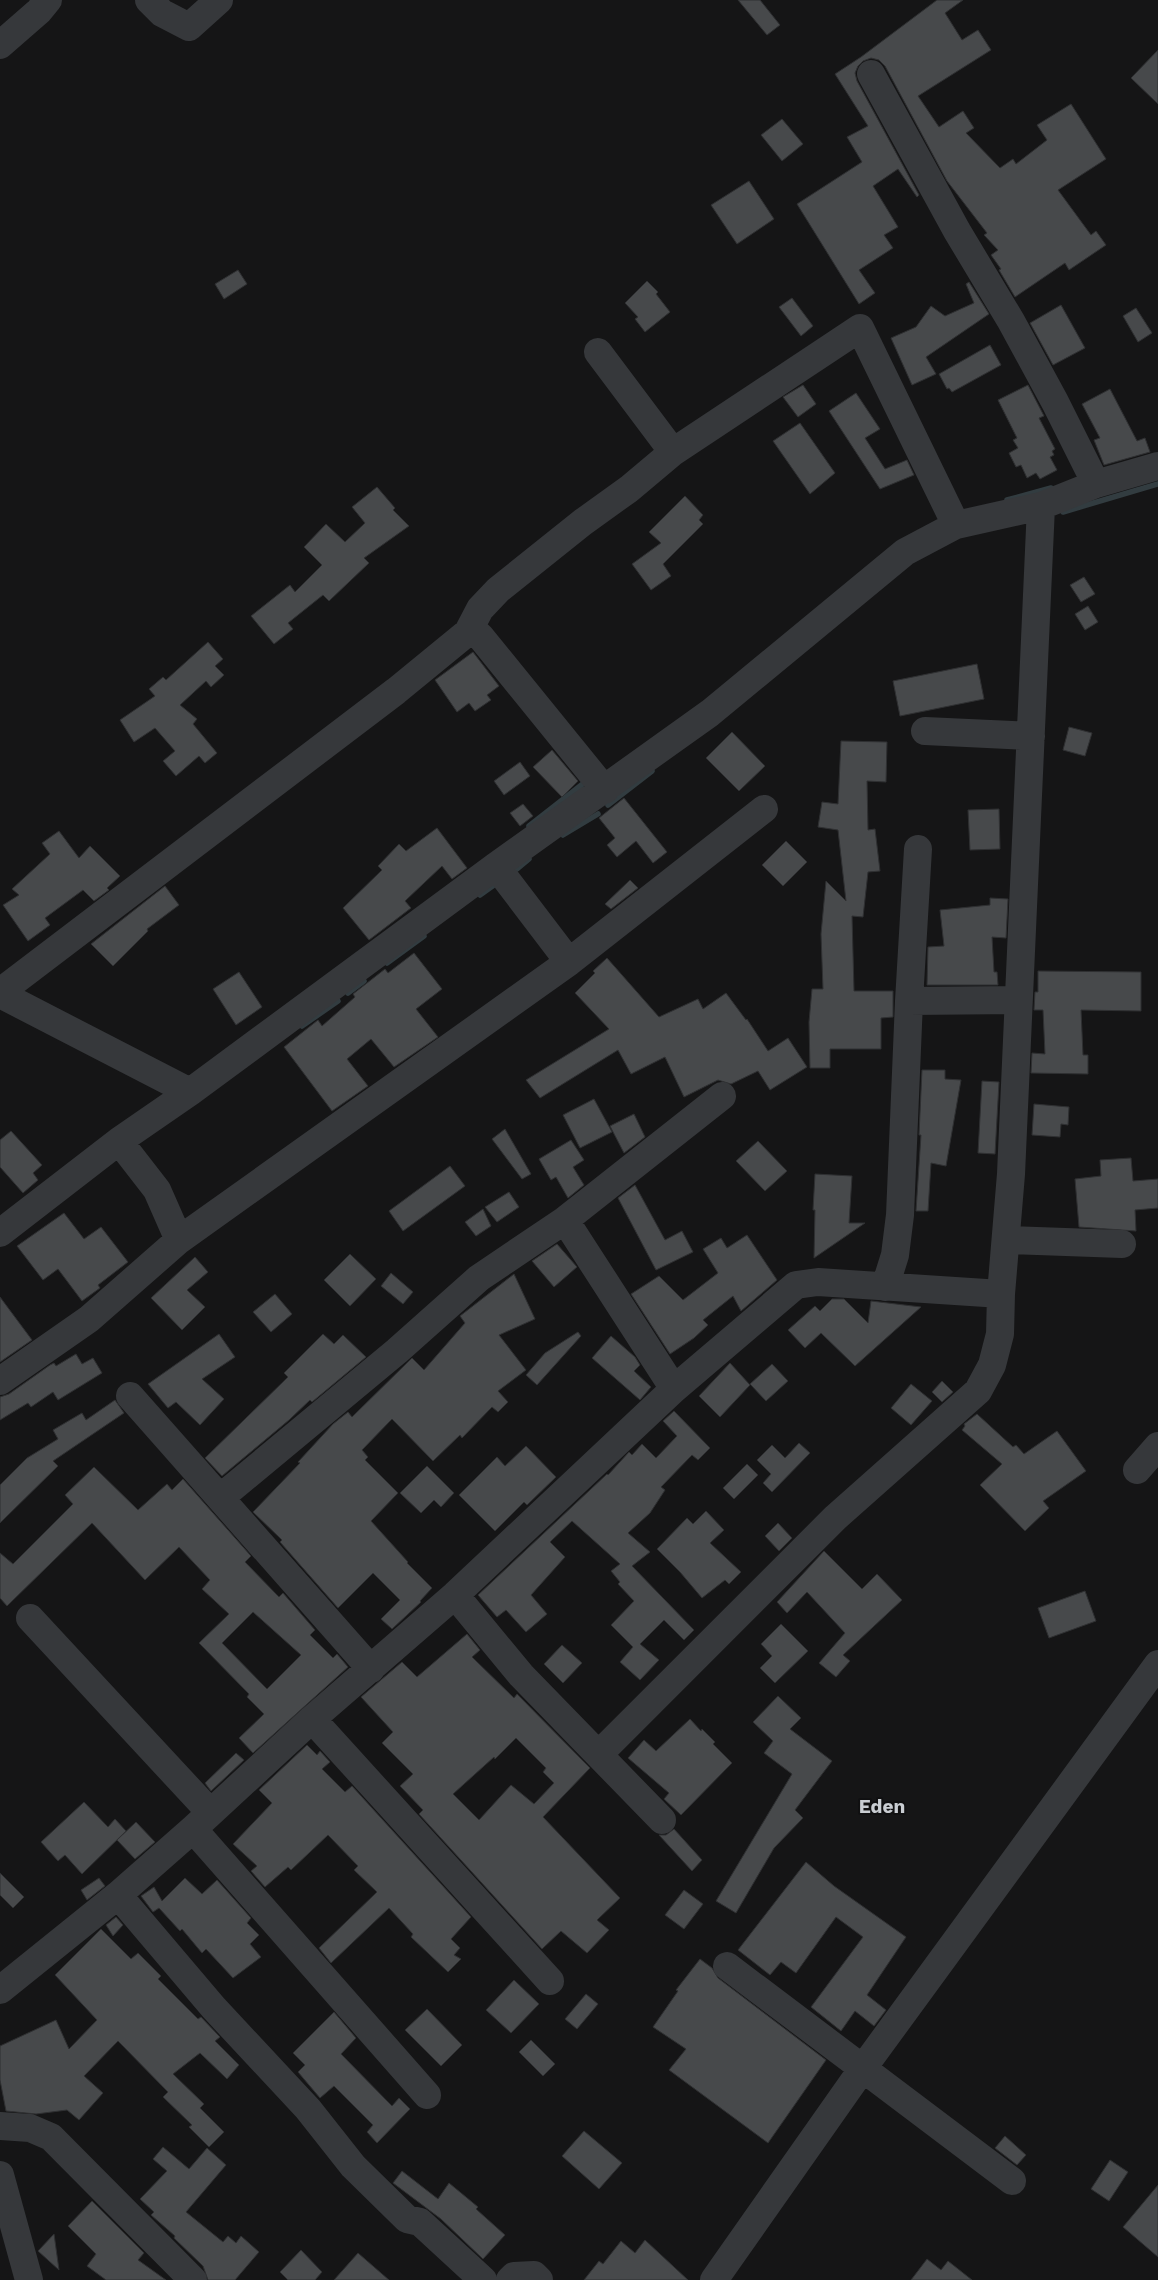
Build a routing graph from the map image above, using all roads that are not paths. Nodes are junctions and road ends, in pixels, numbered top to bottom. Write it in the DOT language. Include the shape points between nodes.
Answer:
graph roads {
  1 [pos="48,0"];
  2 [pos="149,0"];
  3 [pos="219,0"];
  4 [pos="0,45"];
  5 [pos="871,74"];
  6 [pos="598,352"];
  7 [pos="673,452"];
  8 [pos="1158,466"];
  9 [pos="1096,484"];
  10 [pos="1041,506"];
  11 [pos="956,525"];
  12 [pos="468,632"];
  13 [pos="925,731"];
  14 [pos="1031,736"];
  15 [pos="605,790"];
  16 [pos="764,809"];
  17 [pos="918,849"];
  18 [pos="496,866"];
  19 [pos="569,962"];
  20 [pos="0,993"];
  21 [pos="1018,1000"];
  22 [pos="909,1001"];
  23 [pos="190,1092"];
  24 [pos="722,1096"];
  25 [pos="119,1141"];
  26 [pos="565,1220"];
  27 [pos="0,1232"];
  28 [pos="179,1240"];
  29 [pos="1006,1240"];
  30 [pos="1122,1244"];
  31 [pos="885,1287"];
  32 [pos="1001,1294"];
  33 [pos="0,1381"];
  34 [pos="674,1389"];
  35 [pos="130,1396"];
  36 [pos="1158,1446"];
  37 [pos="1137,1470"];
  38 [pos="220,1498"];
  39 [pos="456,1595"];
  40 [pos="30,1618"];
  41 [pos="371,1669"];
  42 [pos="1155,1675"];
  43 [pos="312,1719"];
  44 [pos="599,1754"];
  45 [pos="662,1820"];
  46 [pos="201,1821"];
  47 [pos="118,1894"];
  48 [pos="727,1966"];
  49 [pos="550,1980"];
  50 [pos="0,1990"];
  51 [pos="863,2068"];
  52 [pos="428,2094"];
  53 [pos="0,2126"];
  54 [pos="0,2175"];
  55 [pos="1012,2181"];
  56 [pos="9,2254"];
  57 [pos="29,2280"];
  58 [pos="193,2280"];
  59 [pos="484,2280"];
  60 [pos="510,2280"];
  61 [pos="539,2280"];
  62 [pos="714,2280"];
  1 -- 4 [label="street"];
  2 -- 3 [label="street" via="162,13 189,27"];
  5 -- 9 [label="street" via="1016,329"];
  6 -- 7 [label="street"];
  7 -- 11 [label="street" via="860,328"];
  7 -- 12 [label="street" via="498,590 480,609"];
  8 -- 9 [label="street"];
  9 -- 10 [label="street"];
  10 -- 11 [label="street"];
  10 -- 14 [label="street"];
  11 -- 15 [label="street" via="905,552 710,713"];
  12 -- 15 [label="street" via="480,636"];
  12 -- 20 [label="street" via="396,691"];
  13 -- 14 [label="street"];
  14 -- 21 [label="street"];
  15 -- 18 [label="street"];
  16 -- 19 [label="street"];
  17 -- 22 [label="street"];
  18 -- 19 [label="street"];
  18 -- 23 [label="street"];
  19 -- 28 [label="street"];
  20 -- 23 [label="street"];
  21 -- 22 [label="street"];
  21 -- 29 [label="street"];
  22 -- 31 [label="street" via="900,1215 895,1254"];
  23 -- 25 [label="street"];
  24 -- 26 [label="street"];
  25 -- 27 [label="street"];
  25 -- 28 [label="street" via="156,1190"];
  26 -- 34 [label="street"];
  26 -- 38 [label="street" via="479,1278 397,1351"];
  28 -- 33 [label="street" via="89,1319"];
  29 -- 30 [label="street"];
  29 -- 32 [label="street"];
  31 -- 32 [label="street"];
  31 -- 34 [label="street" via="818,1282 796,1286"];
  32 -- 44 [label="street" via="1000,1334 992,1365 978,1391 835,1518"];
  34 -- 39 [label="street"];
  35 -- 38 [label="street"];
  36 -- 37 [label="street"];
  38 -- 41 [label="street"];
  39 -- 41 [label="street"];
  39 -- 44 [label="street" via="521,1675"];
  40 -- 46 [label="street"];
  41 -- 43 [label="street"];
  42 -- 51 [label="street"];
  43 -- 46 [label="street"];
  43 -- 49 [label="street"];
  44 -- 45 [label="street"];
  46 -- 47 [label="street"];
  46 -- 52 [label="street"];
  47 -- 50 [label="street"];
  47 -- 59 [label="street" via="213,2006 308,2109 353,2166 407,2219 420,2222"];
  48 -- 51 [label="street"];
  51 -- 55 [label="street"];
  51 -- 62 [label="street"];
  53 -- 58 [label="street" via="30,2128 51,2137"];
  54 -- 56 [label="street"];
  56 -- 57 [label="street"];
  60 -- 61 [label="street" via="514,2276 534,2275"];
}
